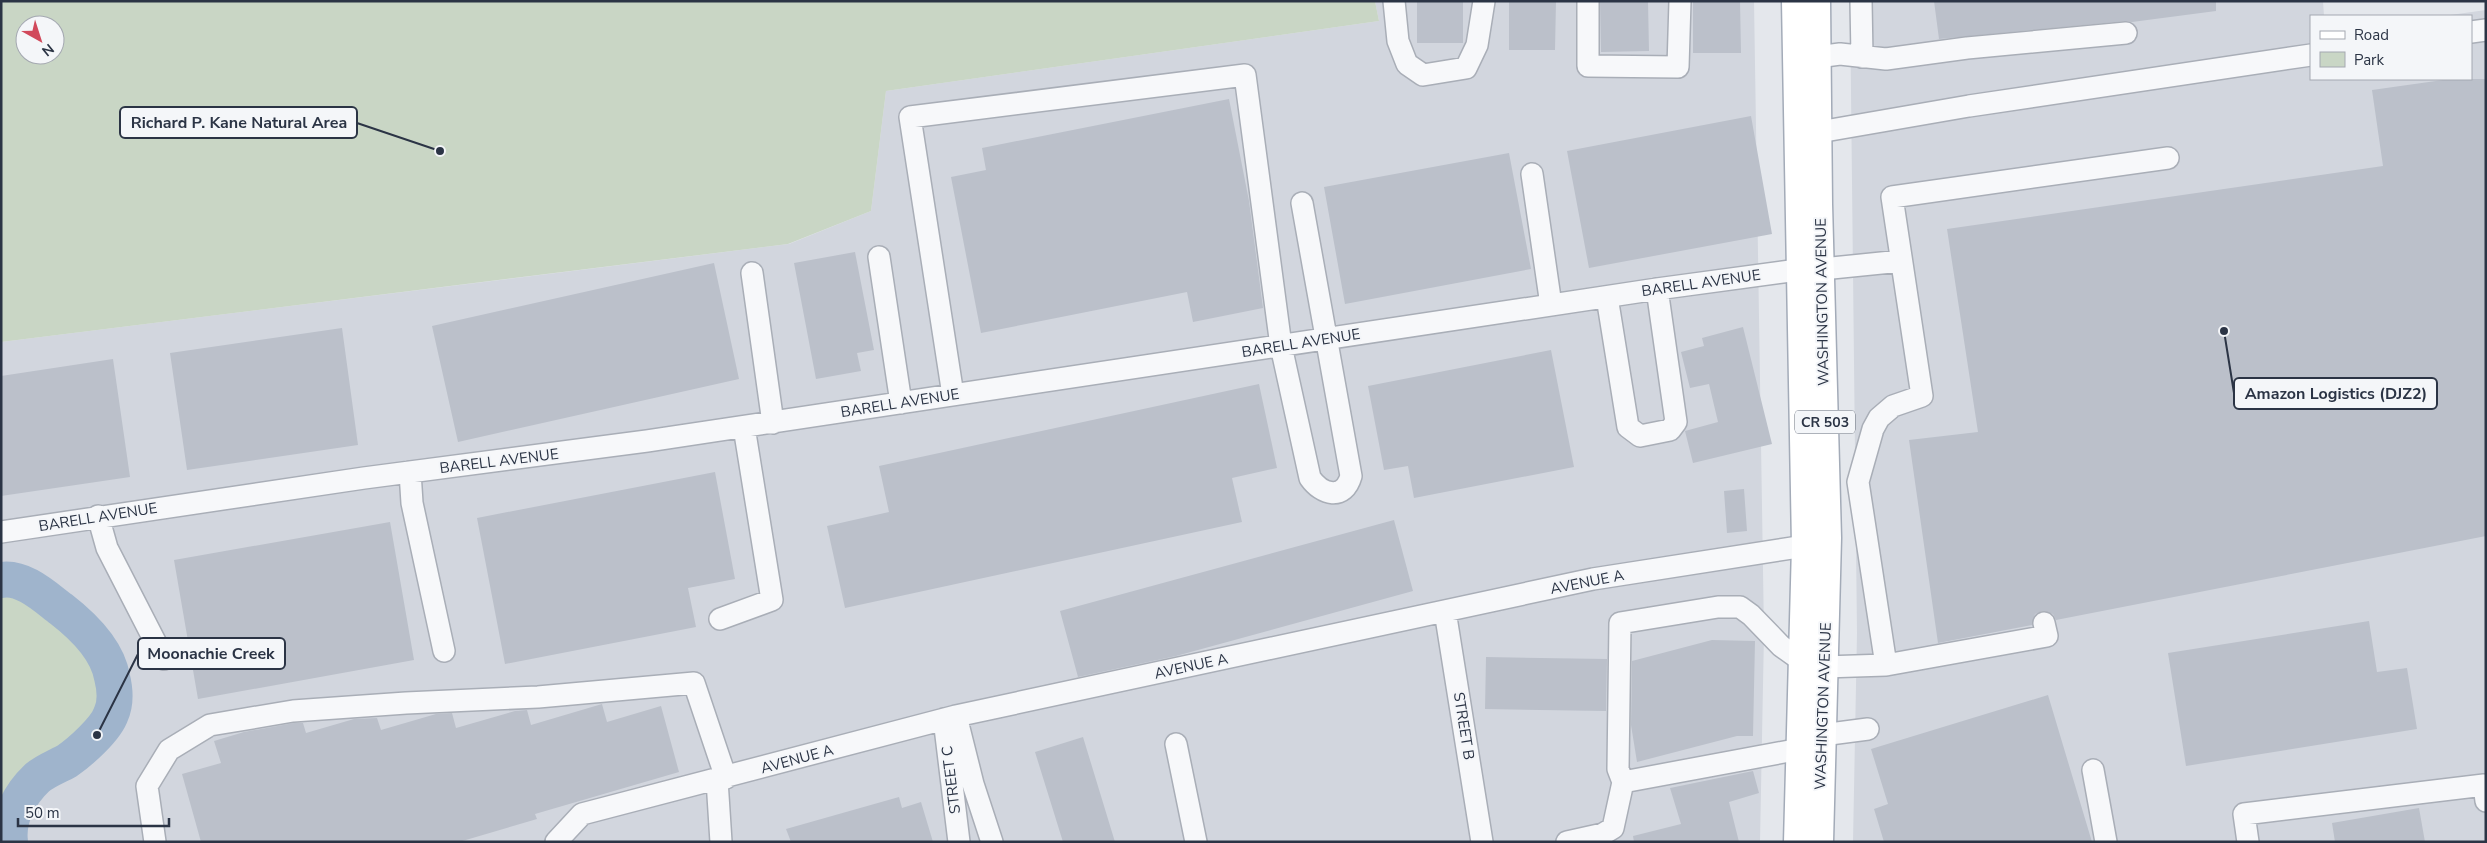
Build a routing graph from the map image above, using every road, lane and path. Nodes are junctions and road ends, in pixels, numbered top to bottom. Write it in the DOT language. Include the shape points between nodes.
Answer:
graph roads {
  1 [pos="1394,1"];
  2 [pos="1484,1"];
  3 [pos="1588,1"];
  4 [pos="1680,1"];
  5 [pos="1795,1"];
  6 [pos="1817,1"];
  7 [pos="1861,1"];
  8 [pos="2486,30"];
  9 [pos="2472,32"];
  10 [pos="2126,33"];
  11 [pos="2310,55"];
  12 [pos="1817,57"];
  13 [pos="1862,57"];
  14 [pos="1819,132"];
  15 [pos="2168,158"];
  16 [pos="1532,174"];
  17 [pos="1302,203"];
  18 [pos="879,257"];
  19 [pos="1901,261"];
  20 [pos="1810,270"];
  21 [pos="752,273"];
  22 [pos="1656,289"];
  23 [pos="1607,297"];
  24 [pos="1552,305"];
  25 [pos="1328,339"];
  26 [pos="1281,346"];
  27 [pos="953,395"];
  28 [pos="901,403"];
  29 [pos="773,423"];
  30 [pos="744,427"];
  31 [pos="410,472"];
  32 [pos="98,516"];
  33 [pos="1,532"];
  34 [pos="1805,546"];
  35 [pos="1446,611"];
  36 [pos="720,620"];
  37 [pos="2044,623"];
  38 [pos="444,651"];
  39 [pos="1885,657"];
  40 [pos="164,659"];
  41 [pos="1813,664"];
  42 [pos="950,718"];
  43 [pos="1868,729"];
  44 [pos="1822,735"];
  45 [pos="1176,744"];
  46 [pos="1800,749"];
  47 [pos="2093,770"];
  48 [pos="721,779"];
  49 [pos="1623,782"];
  50 [pos="2486,801"];
  51 [pos="155,842"];
  52 [pos="556,842"];
  53 [pos="721,842"];
  54 [pos="959,842"];
  55 [pos="992,842"];
  56 [pos="1196,842"];
  57 [pos="1482,842"];
  58 [pos="1567,842"];
  59 [pos="1797,842"];
  60 [pos="1820,842"];
  61 [pos="2106,842"];
  62 [pos="2248,842"];
  1 -- 2 [label="street" via="1398,41 1407,64 1423,75 1466,68 1477,45"];
  3 -- 4 [label="street" via="1588,66 1678,67"];
  5 -- 20 [label="main road, WASHINGTON AVENUE / CR 503"];
  6 -- 12 [label="main road, WASHINGTON AVENUE / CR 503"];
  7 -- 13 [label="street"];
  8 -- 9 [label="street"];
  10 -- 13 [label="street" via="1886,59"];
  11 -- 14 [label="street" via="1978,104"];
  12 -- 13 [label="street" via="1840,54"];
  12 -- 14 [label="main road, WASHINGTON AVENUE / CR 503"];
  14 -- 20 [label="main road, WASHINGTON AVENUE / CR 503"];
  15 -- 19 [label="street" via="1892,197"];
  16 -- 24 [label="street"];
  17 -- 25 [label="street"];
  18 -- 28 [label="street"];
  19 -- 20 [label="street, BARELL AVENUE"];
  19 -- 39 [label="street" via="1922,396 1893,406 1879,418 1858,482"];
  20 -- 22 [label="street, BARELL AVENUE"];
  20 -- 34 [label="main road, WASHINGTON AVENUE / CR 503"];
  20 -- 41 [label="main road, WASHINGTON AVENUE / CR 503" via="1828,538"];
  21 -- 29 [label="street"];
  22 -- 23 [label="street, BARELL AVENUE"];
  22 -- 23 [label="street" via="1676,422 1670,430 1640,436 1628,427"];
  23 -- 24 [label="street, BARELL AVENUE"];
  24 -- 25 [label="street, BARELL AVENUE"];
  25 -- 26 [label="street, BARELL AVENUE"];
  25 -- 26 [label="street" via="1351,476 1342,491 1332,493 1317,488 1310,478"];
  26 -- 27 [label="street, BARELL AVENUE"];
  26 -- 27 [label="street" via="1245,75 910,117"];
  27 -- 28 [label="street, BARELL AVENUE"];
  28 -- 29 [label="street, BARELL AVENUE"];
  29 -- 30 [label="street, BARELL AVENUE"];
  30 -- 31 [label="street, BARELL AVENUE"];
  30 -- 36 [label="street" via="772,600"];
  31 -- 32 [label="street, BARELL AVENUE"];
  31 -- 38 [label="street" via="412,503"];
  32 -- 33 [label="street, BARELL AVENUE"];
  32 -- 40 [label="street" via="107,548"];
  34 -- 35 [label="street, AVENUE A" via="1593,579"];
  34 -- 41 [label="main road, WASHINGTON AVENUE / CR 503"];
  35 -- 42 [label="street, AVENUE A"];
  35 -- 57 [label="street, STREET B"];
  37 -- 39 [label="street" via="2047,636"];
  39 -- 41 [label="street"];
  41 -- 44 [label="main road, WASHINGTON AVENUE / CR 503"];
  41 -- 46 [label="main road, WASHINGTON AVENUE / CR 503"];
  41 -- 49 [label="street" via="1781,646 1740,607 1718,607 1620,624 1618,769"];
  42 -- 48 [label="street, AVENUE A"];
  42 -- 54 [label="street, STREET C"];
  42 -- 55 [label="street"];
  43 -- 44 [label="street"];
  44 -- 60 [label="main road, WASHINGTON AVENUE / CR 503"];
  45 -- 56 [label="street"];
  46 -- 49 [label="street"];
  46 -- 59 [label="main road, WASHINGTON AVENUE / CR 503"];
  47 -- 61 [label="street"];
  48 -- 51 [label="street" via="694,683 538,697 293,711 210,725 169,750 146,786"];
  48 -- 52 [label="street, AVENUE A" via="582,814"];
  48 -- 53 [label="street"];
  49 -- 58 [label="street" via="1613,828 1603,834"];
  50 -- 62 [label="street" via="2484,785 2244,814"];
}
